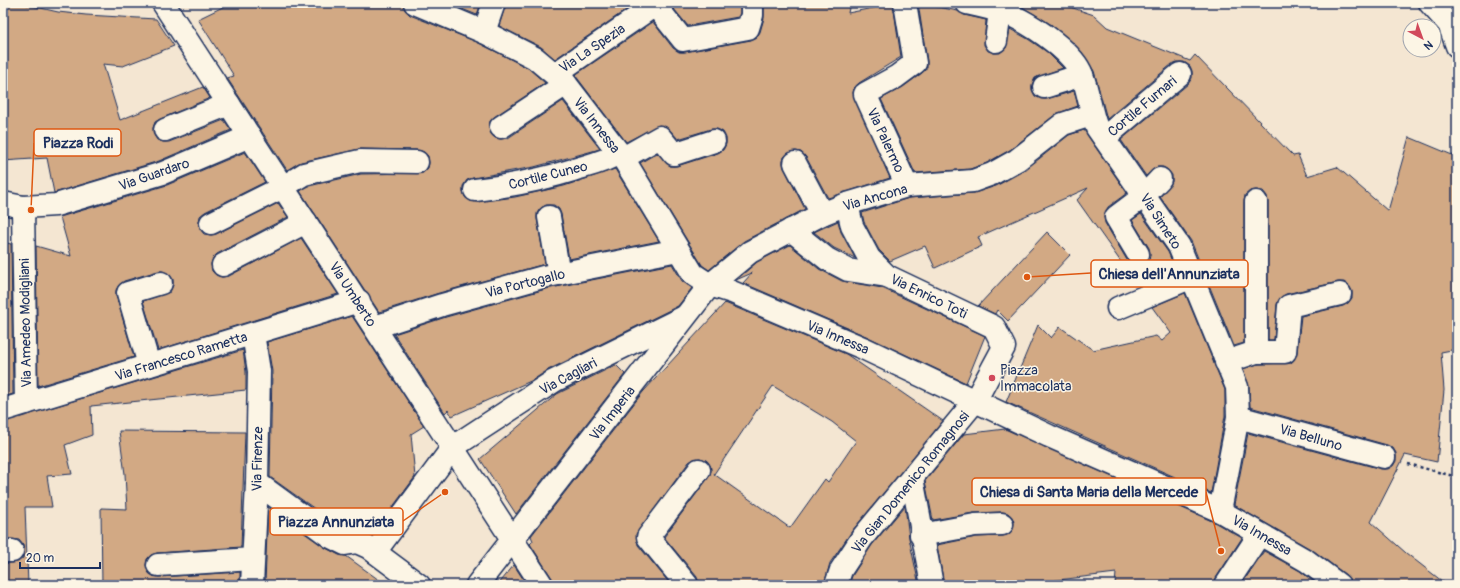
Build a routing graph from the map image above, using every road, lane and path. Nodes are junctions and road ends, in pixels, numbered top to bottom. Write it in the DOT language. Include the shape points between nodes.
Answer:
graph roads {
  1 [pos="163,3"];
  2 [pos="415,3"];
  3 [pos="494,3"];
  4 [pos="752,3"];
  5 [pos="905,3"];
  6 [pos="967,3"];
  7 [pos="1430,3"];
  8 [pos="1000,12"];
  9 [pos="484,32"];
  10 [pos="996,41"];
  11 [pos="1457,46"];
  12 [pos="1180,74"];
  13 [pos="1082,75"];
  14 [pos="560,79"];
  15 [pos="1044,87"];
  16 [pos="229,104"];
  17 [pos="1091,115"];
  18 [pos="501,127"];
  19 [pos="165,130"];
  20 [pos="250,136"];
  21 [pos="1104,138"];
  22 [pos="714,141"];
  23 [pos="621,155"];
  24 [pos="417,162"];
  25 [pos="795,163"];
  26 [pos="1160,179"];
  27 [pos="283,186"];
  28 [pos="907,186"];
  29 [pos="474,190"];
  30 [pos="1144,196"];
  31 [pos="1256,202"];
  32 [pos="847,204"];
  33 [pos="13,205"];
  34 [pos="822,214"];
  35 [pos="549,217"];
  36 [pos="306,222"];
  37 [pos="211,223"];
  38 [pos="791,230"];
  39 [pos="678,250"];
  40 [pos="1138,254"];
  41 [pos="223,265"];
  42 [pos="559,274"];
  43 [pos="887,276"];
  44 [pos="1192,277"];
  45 [pos="161,283"];
  46 [pos="710,285"];
  47 [pos="1340,294"];
  48 [pos="359,302"];
  49 [pos="1118,308"];
  50 [pos="689,315"];
  51 [pos="375,327"];
  52 [pos="253,334"];
  53 [pos="999,336"];
  54 [pos="1256,352"];
  55 [pos="1226,362"];
  56 [pos="149,365"];
  57 [pos="975,401"];
  58 [pos="26,403"];
  59 [pos="3,410"];
  60 [pos="1238,417"];
  61 [pos="453,447"];
  62 [pos="1384,457"];
  63 [pos="698,470"];
  64 [pos="1457,477"];
  65 [pos="912,478"];
  66 [pos="257,482"];
  67 [pos="1220,511"];
  68 [pos="1002,524"];
  69 [pos="921,535"];
  70 [pos="1259,535"];
  71 [pos="513,541"];
  72 [pos="375,552"];
  73 [pos="253,559"];
  74 [pos="158,565"];
  75 [pos="252,585"];
  76 [pos="419,585"];
  77 [pos="477,585"];
  78 [pos="542,585"];
  79 [pos="687,585"];
  80 [pos="836,585"];
  81 [pos="932,585"];
  82 [pos="1226,585"];
  83 [pos="1339,585"];
  1 -- 16 [label="street, Via Umberto"];
  2 -- 9 [label="street, Via Innessa"];
  3 -- 9 [label="street"];
  4 -- 14 [label="street, Via La Spezia" via="748,28 683,40 655,5"];
  5 -- 28 [label="street, Via Palermo" via="915,63 896,77 864,94"];
  6 -- 8 [label="street, Via Simeto"];
  7 -- 11 [label="street" via="1449,24"];
  8 -- 10 [label="street"];
  8 -- 13 [label="street, Via Simeto" via="1016,18 1062,48 1074,60"];
  9 -- 14 [label="street, Via Innessa" via="535,58"];
  12 -- 21 [label="street, Cortile Furnari"];
  13 -- 15 [label="street"];
  13 -- 17 [label="street, Via Simeto"];
  14 -- 18 [label="street"];
  14 -- 23 [label="street, Via Innessa"];
  16 -- 19 [label="street"];
  16 -- 20 [label="street, Via Umberto"];
  17 -- 21 [label="street, Via Simeto"];
  17 -- 28 [label="street, Via Ancona" via="1063,124 1017,160 992,174 973,180"];
  20 -- 27 [label="street, Via Umberto"];
  20 -- 33 [label="street, Via Guardaro" via="163,173 56,205"];
  21 -- 30 [label="street, Via Simeto"];
  22 -- 23 [label="street, Cortile Cuneo" via="674,154 660,137"];
  23 -- 29 [label="street, Cortile Cuneo" via="511,186"];
  23 -- 39 [label="street, Via Innessa"];
  24 -- 27 [label="street" via="360,161 304,174"];
  25 -- 34 [label="street"];
  26 -- 30 [label="street"];
  27 -- 36 [label="street, Via Umberto"];
  27 -- 37 [label="street"];
  28 -- 32 [label="street, Via Ancona"];
  30 -- 40 [label="street" via="1116,217"];
  30 -- 44 [label="street, Via Simeto" via="1179,246"];
  31 -- 54 [label="street"];
  32 -- 34 [label="street, Via Ancona"];
  32 -- 43 [label="street, Via Enrico Toti" via="852,226 869,258"];
  33 -- 58 [label="street, Via Amedeo Modigliani" via="24,243"];
  34 -- 38 [label="street, Via Ancona"];
  35 -- 42 [label="street"];
  36 -- 41 [label="street"];
  36 -- 48 [label="street, Via Umberto"];
  38 -- 43 [label="street" via="827,259 848,270"];
  38 -- 46 [label="street, Via Ancona" via="750,252"];
  39 -- 42 [label="street, Via Portogallo"];
  39 -- 46 [label="street, Via Innessa" via="693,274"];
  42 -- 51 [label="street, Via Portogallo" via="442,305"];
  43 -- 53 [label="street, Via Enrico Toti" via="994,327"];
  44 -- 49 [label="street"];
  44 -- 55 [label="street, Via Simeto"];
  45 -- 56 [label="street" via="128,294"];
  46 -- 50 [label="street, Via Imperia"];
  46 -- 57 [label="street, Via Innessa" via="863,348"];
  47 -- 54 [label="street" via="1289,306 1285,352"];
  48 -- 51 [label="street, Via Umberto"];
  48 -- 52 [label="street, Via Francesco Rametta"];
  50 -- 61 [label="street, Via Cagliari" via="554,381"];
  50 -- 71 [label="street, Via Imperia"];
  51 -- 61 [label="street, Via Umberto"];
  52 -- 56 [label="street, Via Francesco Rametta"];
  52 -- 66 [label="street, Via Firenze" via="259,371"];
  53 -- 57 [label="street, Via Gian Domenico Romagnosi" via="1004,347"];
  54 -- 55 [label="street"];
  55 -- 60 [label="street, Via Simeto" via="1237,387"];
  56 -- 58 [label="street, Via Francesco Rametta"];
  57 -- 65 [label="street, Via Gian Domenico Romagnosi"];
  57 -- 67 [label="street, Via Innessa"];
  58 -- 59 [label="street, Via Francesco Rametta"];
  60 -- 62 [label="street, Via Belluno"];
  60 -- 67 [label="street, Via Simeto"];
  61 -- 71 [label="street, Via Umberto"];
  61 -- 72 [label="street"];
  62 -- 64 [label="path"];
  63 -- 79 [label="street" via="648,537"];
  65 -- 69 [label="street"];
  65 -- 80 [label="street, Via Gian Domenico Romagnosi" via="862,538 841,570"];
  66 -- 72 [label="street" via="330,537 346,544 357,542"];
  66 -- 73 [label="street, Via Firenze"];
  67 -- 70 [label="street, Via Innessa"];
  68 -- 69 [label="street" via="975,525"];
  69 -- 81 [label="street"];
  70 -- 82 [label="street"];
  70 -- 83 [label="street, Via Innessa" via="1306,561"];
  71 -- 77 [label="street, Via Imperia"];
  71 -- 78 [label="street, Via Umberto"];
  72 -- 76 [label="street"];
  73 -- 74 [label="street"];
  73 -- 75 [label="street, Via Firenze"];
}
